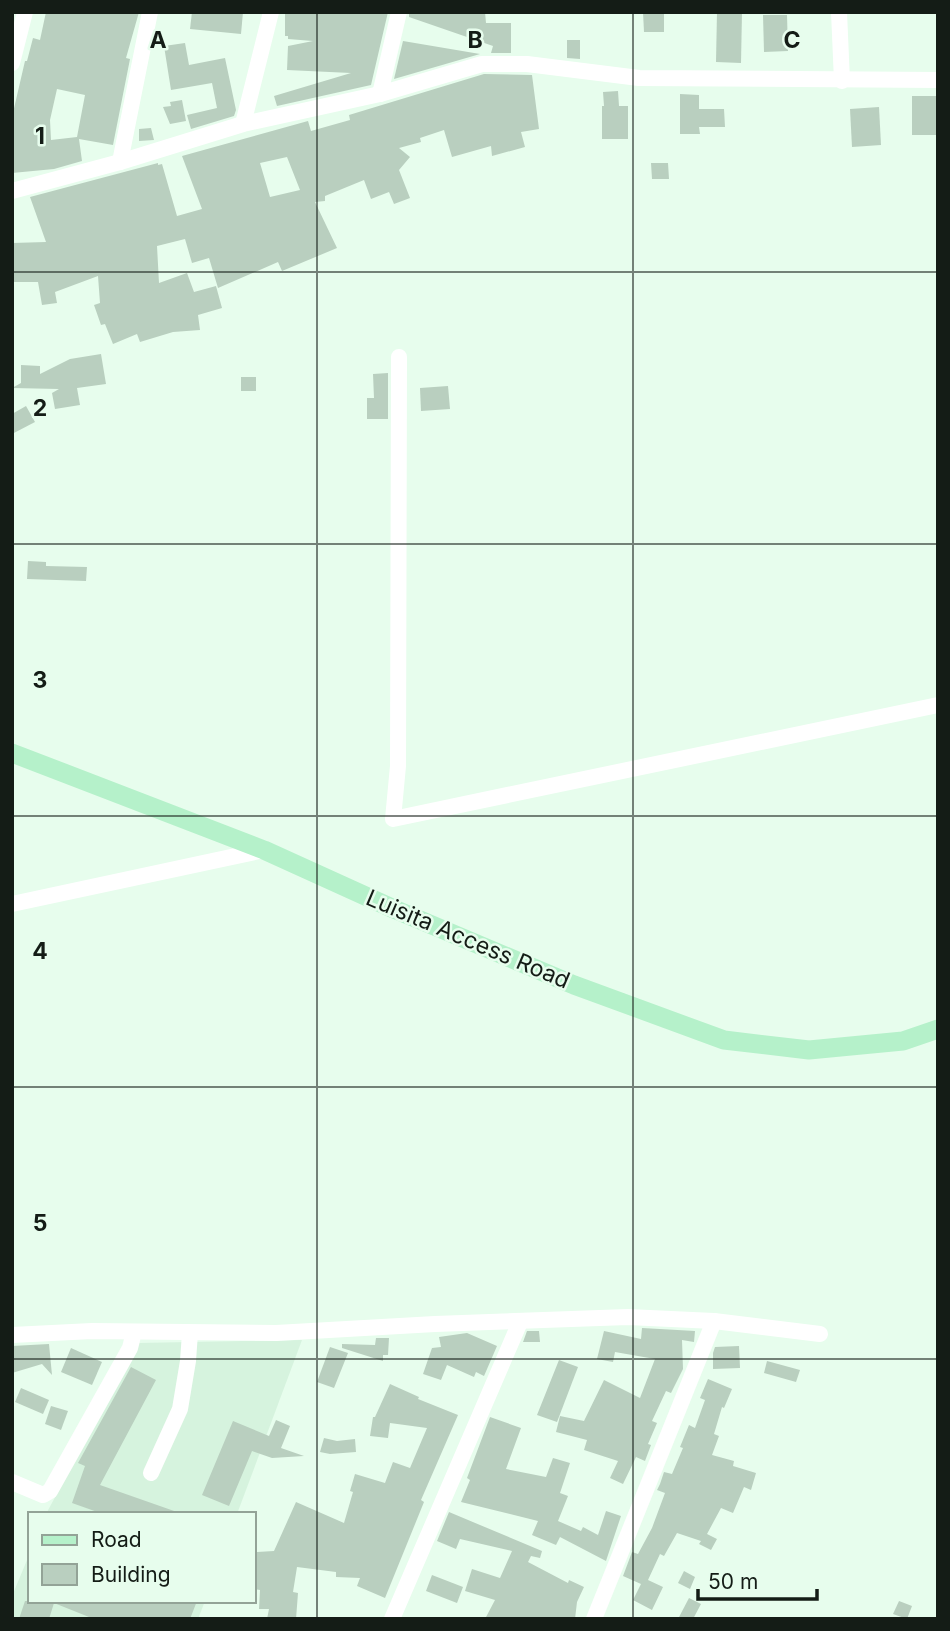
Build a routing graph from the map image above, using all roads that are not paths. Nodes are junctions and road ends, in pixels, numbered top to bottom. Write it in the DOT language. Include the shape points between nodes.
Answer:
graph roads {
  1 [pos="25,12"];
  2 [pos="150,12"];
  3 [pos="271,12"];
  4 [pos="399,12"];
  5 [pos="839,12"];
  6 [pos="12,63"];
  7 [pos="842,80"];
  8 [pos="938,80"];
  9 [pos="380,94"];
  10 [pos="243,124"];
  11 [pos="120,163"];
  12 [pos="12,191"];
  13 [pos="399,357"];
  14 [pos="938,705"];
  15 [pos="12,753"];
  16 [pos="264,850"];
  17 [pos="12,904"];
  18 [pos="938,1029"];
  19 [pos="714,1321"];
  20 [pos="520,1322"];
  21 [pos="134,1332"];
  22 [pos="190,1333"];
  23 [pos="820,1334"];
  24 [pos="12,1335"];
  25 [pos="151,1474"];
  26 [pos="12,1482"];
  27 [pos="392,1619"];
  28 [pos="594,1619"];
  1 -- 6 [label="street"];
  2 -- 11 [label="street"];
  3 -- 10 [label="street"];
  4 -- 9 [label="street"];
  5 -- 7 [label="street"];
  7 -- 8 [label="street"];
  7 -- 9 [label="street" via="639,78 527,64 481,64"];
  9 -- 10 [label="street"];
  10 -- 11 [label="street"];
  11 -- 12 [label="street"];
  13 -- 14 [label="street" via="398,766 393,819"];
  15 -- 16 [label="main road, Luisita Access Road"];
  16 -- 17 [label="street"];
  16 -- 18 [label="main road, Luisita Access Road" via="574,985 724,1040 809,1050 903,1041"];
  19 -- 20 [label="street" via="628,1317"];
  19 -- 23 [label="street"];
  19 -- 28 [label="street"];
  20 -- 22 [label="street"];
  20 -- 27 [label="street"];
  21 -- 22 [label="street"];
  21 -- 24 [label="street"];
  21 -- 26 [label="street" via="130,1348 50,1492 43,1495"];
  22 -- 25 [label="street" via="180,1409"];
}
